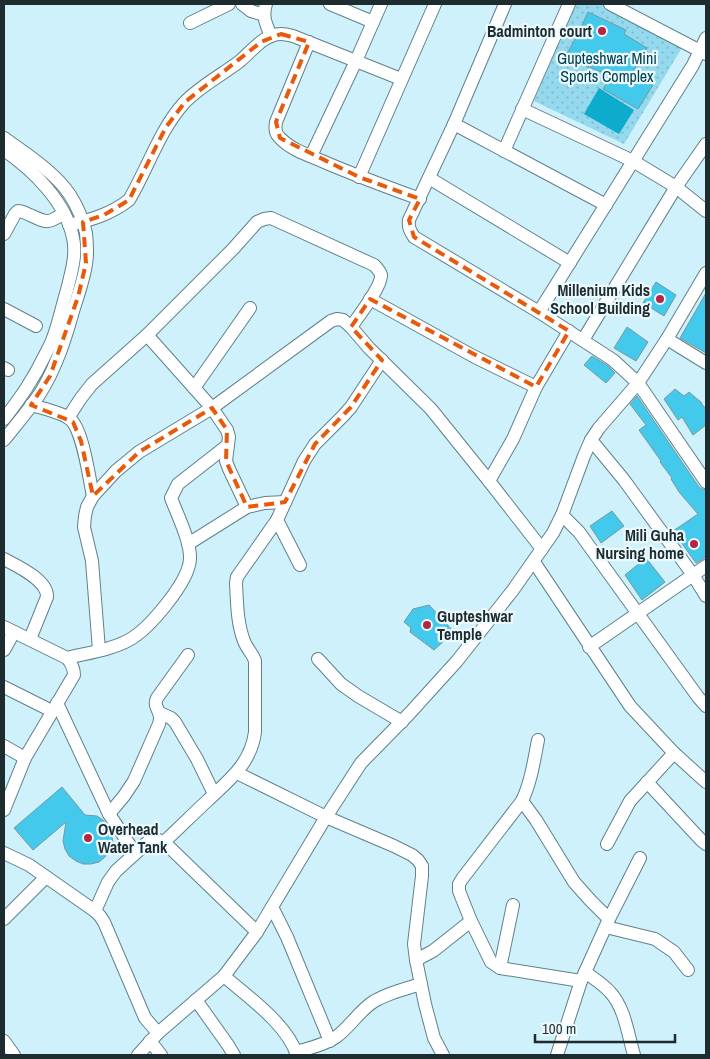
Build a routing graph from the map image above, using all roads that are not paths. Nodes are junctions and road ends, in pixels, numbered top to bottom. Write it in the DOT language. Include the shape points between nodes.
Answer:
graph roads {
  1 [pos="229,4"];
  2 [pos="242,4"];
  3 [pos="330,4"];
  4 [pos="381,4"];
  5 [pos="435,4"];
  6 [pos="505,4"];
  7 [pos="569,4"];
  8 [pos="610,4"];
  9 [pos="265,10"];
  10 [pos="373,22"];
  11 [pos="190,24"];
  12 [pos="271,36"];
  13 [pos="706,38"];
  14 [pos="309,42"];
  15 [pos="703,52"];
  16 [pos="356,61"];
  17 [pos="401,79"];
  18 [pos="522,109"];
  19 [pos="454,124"];
  20 [pos="4,138"];
  21 [pos="706,144"];
  22 [pos="4,150"];
  23 [pos="504,151"];
  24 [pos="18,155"];
  25 [pos="311,156"];
  26 [pos="633,161"];
  27 [pos="359,177"];
  28 [pos="429,178"];
  29 [pos="676,187"];
  30 [pos="420,199"];
  31 [pos="606,205"];
  32 [pos="706,211"];
  33 [pos="67,219"];
  34 [pos="83,222"];
  35 [pos="4,234"];
  36 [pos="570,263"];
  37 [pos="706,273"];
  38 [pos="370,299"];
  39 [pos="250,308"];
  40 [pos="4,309"];
  41 [pos="539,312"];
  42 [pos="36,326"];
  43 [pos="351,327"];
  44 [pos="569,331"];
  45 [pos="147,335"];
  46 [pos="667,339"];
  47 [pos="583,340"];
  48 [pos="382,360"];
  49 [pos="706,363"];
  50 [pos="638,383"];
  51 [pos="536,387"];
  52 [pos="194,388"];
  53 [pos="31,405"];
  54 [pos="212,408"];
  55 [pos="68,418"];
  56 [pos="4,419"];
  57 [pos="4,440"];
  58 [pos="591,440"];
  59 [pos="228,445"];
  60 [pos="489,481"];
  61 [pos="706,482"];
  62 [pos="93,496"];
  63 [pos="285,502"];
  64 [pos="247,507"];
  65 [pos="562,515"];
  66 [pos="276,520"];
  67 [pos="188,544"];
  68 [pos="542,549"];
  69 [pos="4,559"];
  70 [pos="534,562"];
  71 [pos="300,565"];
  72 [pos="706,566"];
  73 [pos="693,575"];
  74 [pos="706,596"];
  75 [pos="637,613"];
  76 [pos="9,629"];
  77 [pos="30,639"];
  78 [pos="589,646"];
  79 [pos="4,650"];
  80 [pos="99,650"];
  81 [pos="188,655"];
  82 [pos="67,658"];
  83 [pos="318,659"];
  84 [pos="4,687"];
  85 [pos="706,706"];
  86 [pos="54,707"];
  87 [pos="160,713"];
  88 [pos="402,722"];
  89 [pos="538,740"];
  90 [pos="4,746"];
  91 [pos="674,753"];
  92 [pos="25,758"];
  93 [pos="237,773"];
  94 [pos="647,782"];
  95 [pos="706,782"];
  96 [pos="214,794"];
  97 [pos="522,801"];
  98 [pos="4,810"];
  99 [pos="108,814"];
  100 [pos="326,818"];
  101 [pos="164,842"];
  102 [pos="607,844"];
  103 [pos="706,844"];
  104 [pos="4,853"];
  105 [pos="136,853"];
  106 [pos="640,858"];
  107 [pos="46,877"];
  108 [pos="513,905"];
  109 [pos="272,907"];
  110 [pos="95,911"];
  111 [pos="4,920"];
  112 [pos="471,921"];
  113 [pos="608,923"];
  114 [pos="257,932"];
  115 [pos="416,960"];
  116 [pos="500,968"];
  117 [pos="688,970"];
  118 [pos="224,976"];
  119 [pos="583,977"];
  120 [pos="421,984"];
  121 [pos="196,1000"];
  122 [pos="154,1037"];
  123 [pos="330,1041"];
  124 [pos="4,1042"];
  125 [pos="296,1054"];
  126 [pos="14,1055"];
  127 [pos="138,1055"];
  128 [pos="161,1055"];
  129 [pos="234,1055"];
  130 [pos="443,1055"];
  131 [pos="557,1055"];
  132 [pos="634,1055"];
  1 -- 11 [label="street"];
  2 -- 9 [label="street" via="251,11"];
  3 -- 10 [label="street"];
  4 -- 10 [label="street"];
  5 -- 17 [label="street"];
  6 -- 19 [label="street"];
  7 -- 18 [label="street"];
  8 -- 15 [label="street"];
  9 -- 12 [label="street" via="264,20"];
  10 -- 16 [label="street"];
  12 -- 14 [label="street" via="281,34"];
  12 -- 34 [label="street" via="185,102 166,127 129,200 104,216"];
  13 -- 15 [label="street"];
  14 -- 16 [label="street"];
  14 -- 25 [label="street" via="275,131 289,146"];
  15 -- 26 [label="street"];
  16 -- 17 [label="street"];
  16 -- 25 [label="street"];
  17 -- 27 [label="street"];
  18 -- 23 [label="street"];
  18 -- 26 [label="street"];
  19 -- 23 [label="street"];
  19 -- 28 [label="street"];
  20 -- 24 [label="street"];
  21 -- 29 [label="street"];
  22 -- 24 [label="street"];
  23 -- 31 [label="street"];
  24 -- 33 [label="street"];
  24 -- 34 [label="street" via="57,180 69,194"];
  25 -- 27 [label="street"];
  26 -- 29 [label="street"];
  26 -- 31 [label="street"];
  27 -- 30 [label="street"];
  28 -- 30 [label="street"];
  28 -- 36 [label="street"];
  29 -- 32 [label="street"];
  29 -- 47 [label="street"];
  30 -- 41 [label="street" via="408,226 414,237"];
  31 -- 36 [label="street"];
  33 -- 34 [label="street"];
  33 -- 35 [label="street" via="44,222 18,212"];
  33 -- 56 [label="street" via="75,249 72,272 53,339 35,376"];
  34 -- 53 [label="street" via="86,263 78,296 66,338 50,376"];
  36 -- 41 [label="street"];
  37 -- 46 [label="street"];
  38 -- 43 [label="street"];
  38 -- 45 [label="street" via="381,274 374,265 271,218 264,219 257,222"];
  38 -- 51 [label="street"];
  39 -- 52 [label="street"];
  40 -- 42 [label="street"];
  41 -- 44 [label="street"];
  43 -- 48 [label="street"];
  43 -- 54 [label="street" via="343,320 331,321"];
  44 -- 47 [label="street"];
  44 -- 51 [label="street"];
  45 -- 52 [label="street"];
  45 -- 55 [label="street" via="92,384"];
  46 -- 49 [label="street"];
  46 -- 50 [label="street"];
  47 -- 50 [label="street" via="613,360"];
  48 -- 60 [label="street" via="431,409"];
  48 -- 63 [label="street" via="351,407 315,444"];
  50 -- 58 [label="street"];
  50 -- 61 [label="street"];
  51 -- 60 [label="street" via="514,439"];
  52 -- 54 [label="street"];
  53 -- 55 [label="street"];
  53 -- 57 [label="street"];
  54 -- 59 [label="street" via="227,430"];
  54 -- 62 [label="street" via="139,452"];
  55 -- 62 [label="street" via="81,441"];
  58 -- 65 [label="street"];
  58 -- 73 [label="street"];
  59 -- 64 [label="street" via="226,461"];
  59 -- 67 [label="street" via="178,484 171,498"];
  60 -- 68 [label="street"];
  62 -- 80 [label="street" via="87,507 84,527 92,561"];
  63 -- 64 [label="street"];
  63 -- 66 [label="street"];
  64 -- 67 [label="street"];
  65 -- 68 [label="street"];
  65 -- 75 [label="street" via="579,532"];
  66 -- 71 [label="street"];
  66 -- 93 [label="street" via="240,571 236,583 240,632 256,662 254,742"];
  67 -- 80 [label="street" via="190,566 178,588 153,620 128,640"];
  68 -- 70 [label="street"];
  69 -- 77 [label="street" via="31,575 47,592"];
  70 -- 78 [label="street"];
  70 -- 88 [label="street" via="457,661"];
  72 -- 73 [label="street"];
  73 -- 74 [label="street"];
  73 -- 75 [label="street"];
  75 -- 78 [label="street"];
  75 -- 85 [label="street"];
  76 -- 77 [label="street"];
  76 -- 79 [label="street"];
  77 -- 82 [label="street"];
  78 -- 91 [label="street" via="630,706"];
  80 -- 82 [label="street"];
  81 -- 87 [label="street" via="155,702"];
  82 -- 86 [label="street" via="74,669 74,676"];
  83 -- 88 [label="street" via="341,684"];
  84 -- 86 [label="street"];
  86 -- 92 [label="street"];
  86 -- 99 [label="street"];
  87 -- 96 [label="street" via="175,722"];
  87 -- 99 [label="street" via="159,724 134,781"];
  88 -- 100 [label="street" via="361,763"];
  89 -- 97 [label="street" via="531,778"];
  90 -- 92 [label="street"];
  91 -- 94 [label="street"];
  91 -- 95 [label="street"];
  92 -- 98 [label="street"];
  93 -- 96 [label="street"];
  93 -- 100 [label="street"];
  94 -- 102 [label="street" via="630,801"];
  94 -- 103 [label="street"];
  96 -- 101 [label="street"];
  97 -- 112 [label="street" via="459,884"];
  97 -- 113 [label="street" via="574,882"];
  99 -- 105 [label="street"];
  100 -- 109 [label="street"];
  100 -- 115 [label="street" via="394,846 412,855 422,866 414,944"];
  101 -- 105 [label="street" via="150,840"];
  101 -- 114 [label="street"];
  104 -- 107 [label="street"];
  105 -- 110 [label="street" via="108,882"];
  106 -- 113 [label="street"];
  107 -- 110 [label="street"];
  107 -- 111 [label="street"];
  108 -- 116 [label="street"];
  109 -- 114 [label="street"];
  109 -- 123 [label="street"];
  110 -- 122 [label="street" via="104,922"];
  112 -- 115 [label="street"];
  112 -- 116 [label="street" via="490,962"];
  113 -- 117 [label="street" via="655,939 674,952"];
  113 -- 119 [label="street"];
  114 -- 118 [label="street"];
  115 -- 120 [label="street"];
  116 -- 119 [label="street"];
  118 -- 121 [label="street"];
  118 -- 125 [label="street" via="275,1020 287,1034"];
  119 -- 131 [label="street"];
  119 -- 132 [label="street" via="612,994 623,1016"];
  120 -- 123 [label="street" via="373,1002"];
  120 -- 130 [label="street" via="434,1038"];
  121 -- 122 [label="street"];
  121 -- 129 [label="street"];
  122 -- 127 [label="street"];
  122 -- 128 [label="street"];
  123 -- 125 [label="street"];
  124 -- 126 [label="street"];
}
